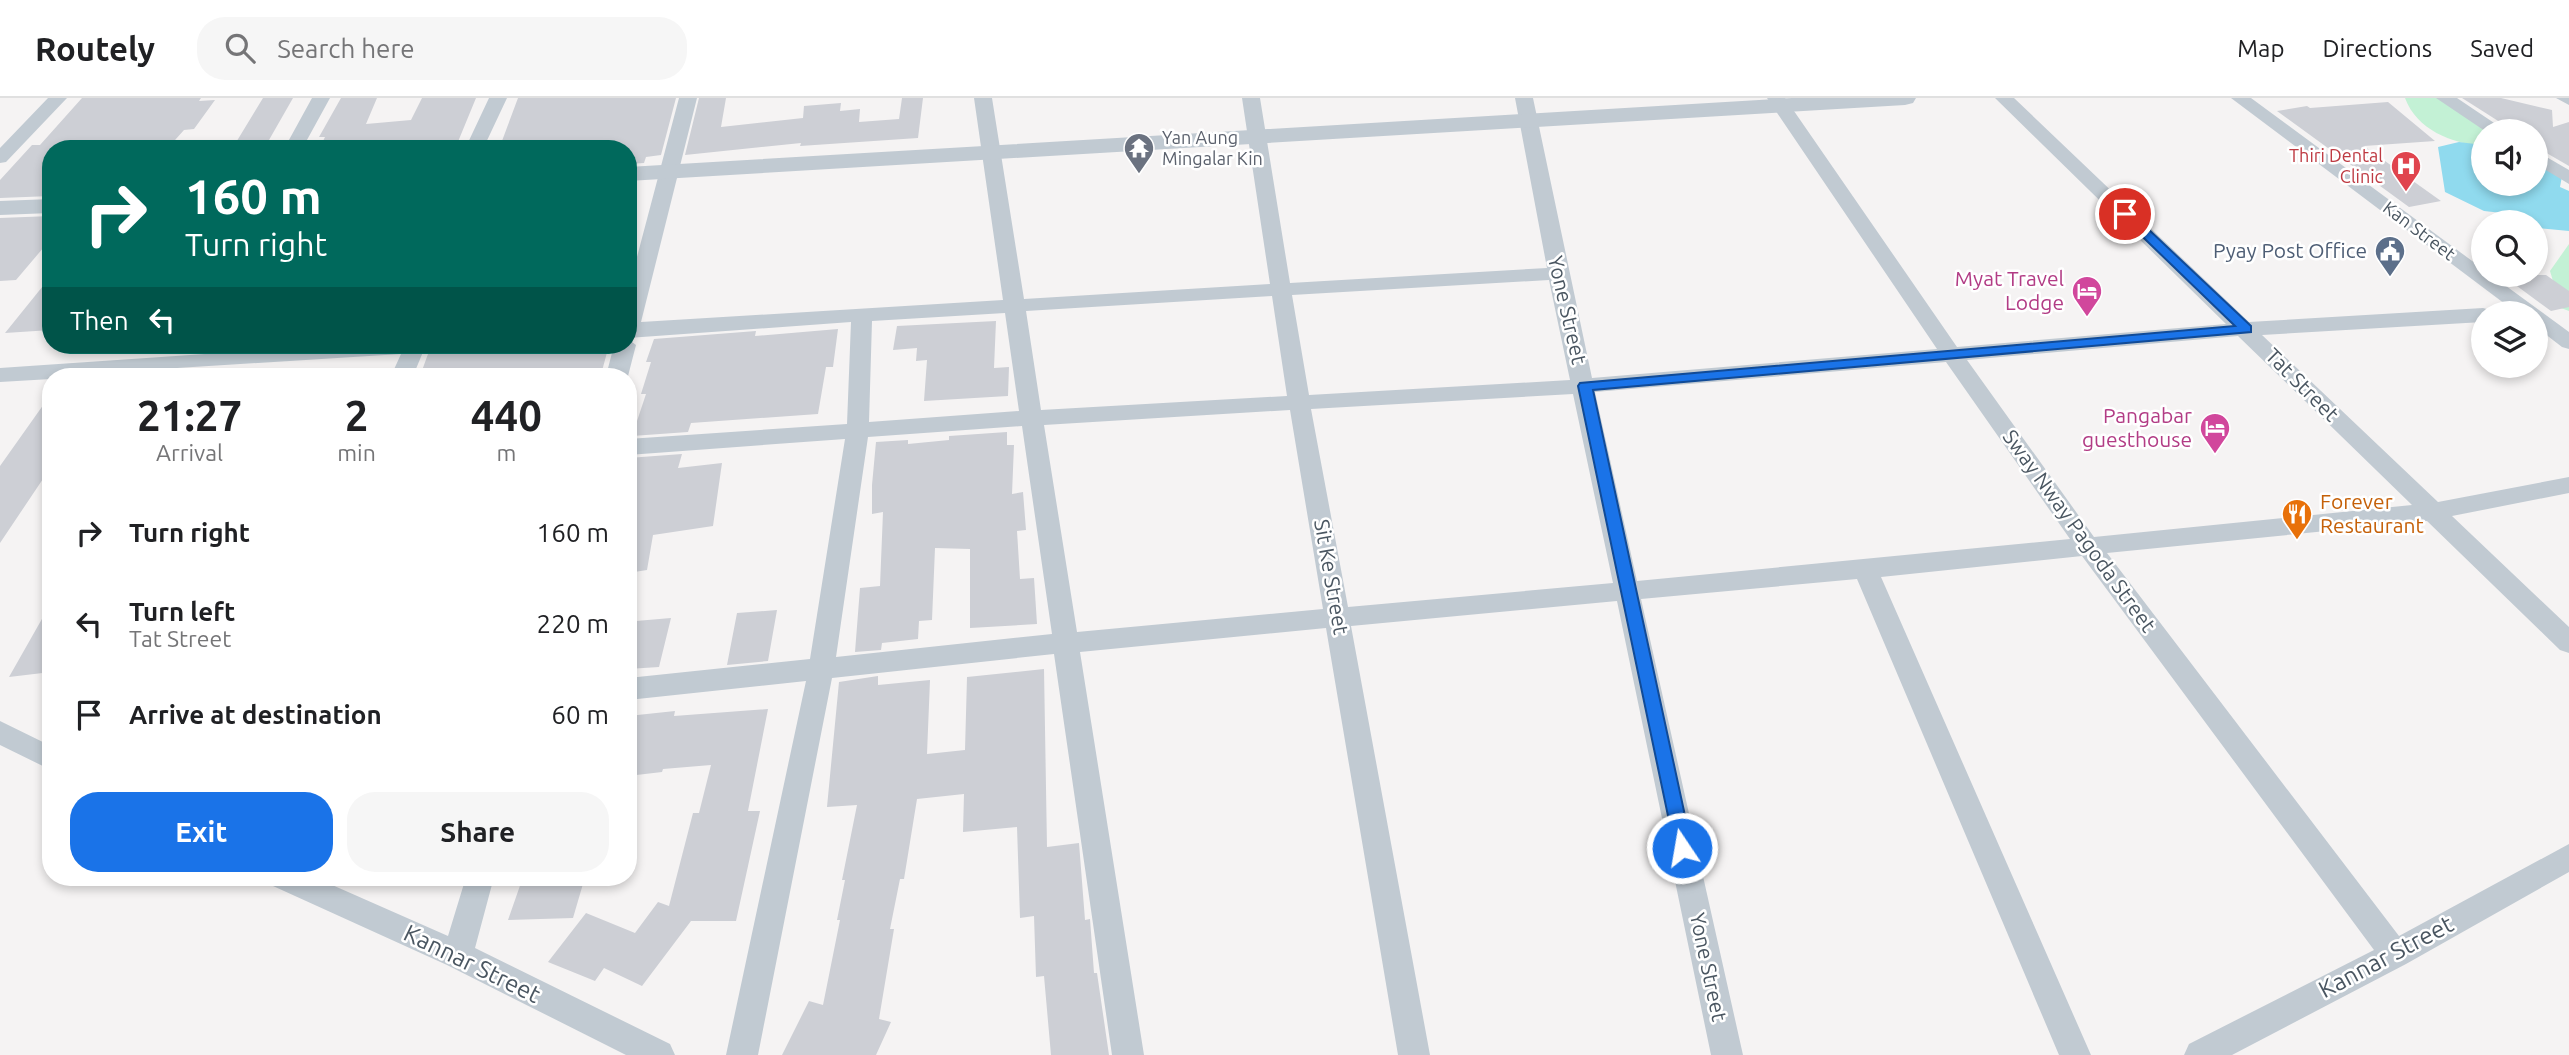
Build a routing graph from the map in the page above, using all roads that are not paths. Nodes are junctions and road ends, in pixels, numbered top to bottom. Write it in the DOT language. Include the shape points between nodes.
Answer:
graph roads {
  1 [pos="58,98"];
  2 [pos="321,98"];
  3 [pos="498,98"];
  4 [pos="688,98"];
  5 [pos="983,98"];
  6 [pos="1251,98"];
  7 [pos="1905,98"];
  8 [pos="2004,98"];
  9 [pos="2240,98"];
  10 [pos="2445,98"];
  11 [pos="1779,102"];
  12 [pos="1526,110"];
  13 [pos="2478,119"];
  14 [pos="1257,135"];
  15 [pos="298,140"];
  16 [pos="478,140"];
  17 [pos="992,150"];
  18 [pos="0,158"];
  19 [pos="2548,164"];
  20 [pos="670,171"];
  21 [pos="637,173"];
  22 [pos="2569,178"];
  23 [pos="42,206"];
  24 [pos="0,208"];
  25 [pos="1559,273"];
  26 [pos="1281,290"];
  27 [pos="637,296"];
  28 [pos="2513,301"];
  29 [pos="1015,307"];
  30 [pos="862,315"];
  31 [pos="2471,316"];
  32 [pos="2548,327"];
  33 [pos="637,329"];
  34 [pos="2246,329"];
  35 [pos="2569,342"];
  36 [pos="172,354"];
  37 [pos="1952,355"];
  38 [pos="57,368"];
  39 [pos="42,370"];
  40 [pos="0,375"];
  41 [pos="1585,386"];
  42 [pos="1299,401"];
  43 [pos="1031,418"];
  44 [pos="858,430"];
  45 [pos="637,446"];
  46 [pos="2569,485"];
  47 [pos="2430,512"];
  48 [pos="2087,545"];
  49 [pos="1865,569"];
  50 [pos="1627,590"];
  51 [pos="1338,617"];
  52 [pos="1064,643"];
  53 [pos="2569,643"];
  54 [pos="821,670"];
  55 [pos="637,689"];
  56 [pos="0,732"];
  57 [pos="42,754"];
  58 [pos="2569,857"];
  59 [pos="303,886"];
  60 [pos="477,886"];
  61 [pos="2395,954"];
  62 [pos="458,955"];
  63 [pos="659,1055"];
  64 [pos="742,1055"];
  65 [pos="1128,1055"];
  66 [pos="1414,1055"];
  67 [pos="1727,1055"];
  68 [pos="2075,1055"];
  69 [pos="2200,1055"];
  1 -- 18 [label="street"];
  2 -- 15 [label="street"];
  3 -- 16 [label="street"];
  4 -- 20 [label="street"];
  5 -- 17 [label="street"];
  6 -- 14 [label="street, Sit Ke Street"];
  7 -- 11 [label="street"];
  8 -- 34 [label="street, Tat Street"];
  9 -- 28 [label="street, Kan Street"];
  10 -- 13 [label="street"];
  11 -- 12 [label="street"];
  11 -- 37 [label="street, Sway Nway Pagoda Street"];
  12 -- 14 [label="street"];
  12 -- 25 [label="street, Yone Street"];
  14 -- 17 [label="street"];
  14 -- 26 [label="street, Sit Ke Street"];
  17 -- 20 [label="street"];
  17 -- 29 [label="street"];
  19 -- 22 [label="street"];
  20 -- 21 [label="street"];
  20 -- 27 [label="street"];
  23 -- 24 [label="street"];
  25 -- 26 [label="street"];
  25 -- 41 [label="street, Yone Street"];
  26 -- 29 [label="street"];
  26 -- 42 [label="street, Sit Ke Street"];
  29 -- 30 [label="street"];
  29 -- 43 [label="street"];
  30 -- 33 [label="street"];
  30 -- 44 [label="street"];
  31 -- 34 [label="street"];
  32 -- 35 [label="street, Kan Street"];
  34 -- 37 [label="street"];
  34 -- 47 [label="street, Tat Street"];
  36 -- 38 [label="street"];
  37 -- 41 [label="street"];
  37 -- 48 [label="street, Sway Nway Pagoda Street"];
  39 -- 40 [label="street"];
  41 -- 42 [label="street"];
  41 -- 50 [label="street, Yone Street"];
  42 -- 43 [label="street"];
  42 -- 51 [label="street, Sit Ke Street"];
  43 -- 44 [label="street"];
  43 -- 52 [label="street"];
  44 -- 45 [label="street"];
  44 -- 54 [label="street"];
  46 -- 47 [label="street"];
  47 -- 48 [label="street"];
  47 -- 53 [label="street, Tat Street"];
  48 -- 49 [label="street"];
  48 -- 61 [label="street, Sway Nway Pagoda Street"];
  49 -- 50 [label="street"];
  49 -- 68 [label="street"];
  50 -- 51 [label="street"];
  50 -- 67 [label="street, Yone Street"];
  51 -- 52 [label="street"];
  51 -- 66 [label="street, Sit Ke Street"];
  52 -- 54 [label="street"];
  52 -- 65 [label="street"];
  54 -- 55 [label="street"];
  54 -- 64 [label="street"];
  56 -- 57 [label="street"];
  58 -- 61 [label="street, Kannar Street"];
  59 -- 62 [label="street, Kannar Street"];
  60 -- 62 [label="street"];
  61 -- 69 [label="street, Kannar Street"];
  62 -- 63 [label="street, Kannar Street"];
}
